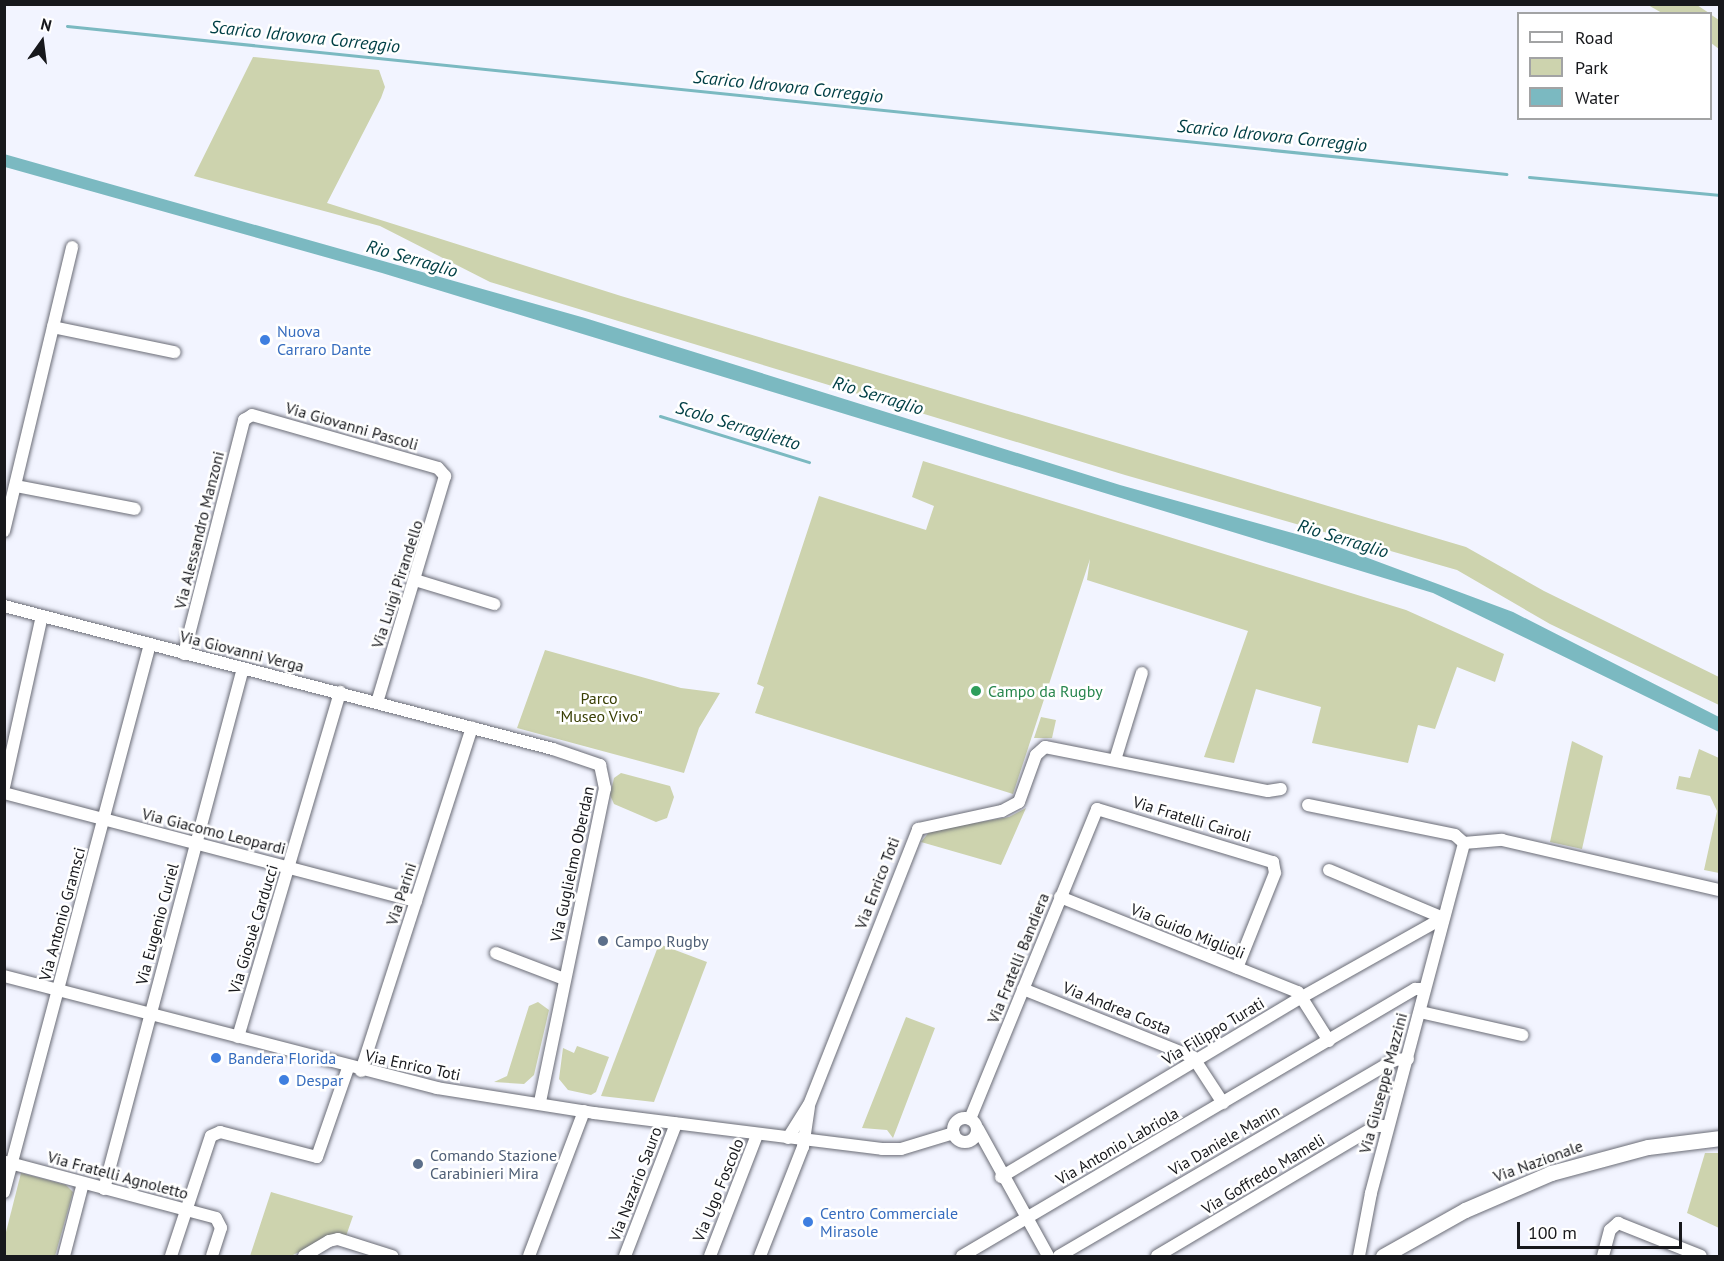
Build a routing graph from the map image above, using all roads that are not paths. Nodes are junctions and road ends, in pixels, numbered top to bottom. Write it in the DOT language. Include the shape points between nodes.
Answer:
graph roads {
  1 [pos="72,246"];
  2 [pos="53,327"];
  3 [pos="174,352"];
  4 [pos="247,415"];
  5 [pos="445,476"];
  6 [pos="16,486"];
  7 [pos="135,509"];
  8 [pos="4,531"];
  9 [pos="415,580"];
  10 [pos="494,604"];
  11 [pos="4,606"];
  12 [pos="42,616"];
  13 [pos="150,644"];
  14 [pos="184,654"];
  15 [pos="243,668"];
  16 [pos="1142,673"];
  17 [pos="340,692"];
  18 [pos="377,702"];
  19 [pos="472,727"];
  20 [pos="1114,760"];
  21 [pos="4,787"];
  22 [pos="1281,789"];
  23 [pos="4,794"];
  24 [pos="1308,805"];
  25 [pos="1097,809"];
  26 [pos="104,819"];
  27 [pos="196,843"];
  28 [pos="1464,843"];
  29 [pos="289,867"];
  30 [pos="1329,870"];
  31 [pos="1718,890"];
  32 [pos="1060,897"];
  33 [pos="416,901"];
  34 [pos="1443,918"];
  35 [pos="496,953"];
  36 [pos="1237,968"];
  37 [pos="4,976"];
  38 [pos="564,979"];
  39 [pos="1023,989"];
  40 [pos="1425,989"];
  41 [pos="58,990"];
  42 [pos="1302,996"];
  43 [pos="1420,1012"];
  44 [pos="151,1014"];
  45 [pos="1522,1035"];
  46 [pos="238,1037"];
  47 [pos="1329,1041"];
  48 [pos="1408,1059"];
  49 [pos="1197,1060"];
  50 [pos="348,1068"];
  51 [pos="362,1071"];
  52 [pos="540,1102"];
  53 [pos="1223,1103"];
  54 [pos="809,1105"];
  55 [pos="584,1111"];
  56 [pos="675,1124"];
  57 [pos="974,1124"];
  58 [pos="1388,1126"];
  59 [pos="954,1133"];
  60 [pos="757,1134"];
  61 [pos="788,1138"];
  62 [pos="1719,1138"];
  63 [pos="805,1140"];
  64 [pos="8,1162"];
  65 [pos="1001,1176"];
  66 [pos="83,1183"];
  67 [pos="104,1189"];
  68 [pos="4,1192"];
  69 [pos="187,1210"];
  70 [pos="1026,1218"];
  71 [pos="64,1257"];
  72 [pos="171,1257"];
  73 [pos="212,1257"];
  74 [pos="304,1257"];
  75 [pos="392,1257"];
  76 [pos="529,1257"];
  77 [pos="625,1257"];
  78 [pos="710,1257"];
  79 [pos="760,1257"];
  80 [pos="962,1257"];
  81 [pos="1048,1257"];
  82 [pos="1059,1257"];
  83 [pos="1156,1257"];
  84 [pos="1359,1257"];
  85 [pos="1383,1257"];
  86 [pos="1603,1257"];
  87 [pos="1701,1257"];
  1 -- 2 [label="street"];
  2 -- 3 [label="street"];
  2 -- 6 [label="street"];
  4 -- 5 [label="street, Via Giovanni Pascoli" via="438,468"];
  4 -- 14 [label="street, Via Alessandro Manzoni"];
  5 -- 9 [label="street, Via Luigi Pirandello"];
  6 -- 7 [label="street"];
  6 -- 8 [label="street"];
  9 -- 10 [label="street"];
  9 -- 18 [label="street, Via Luigi Pirandello"];
  11 -- 12 [label="street, Via Giovanni Verga"];
  12 -- 13 [label="street, Via Giovanni Verga"];
  12 -- 21 [label="street"];
  13 -- 14 [label="street, Via Giovanni Verga"];
  13 -- 26 [label="street, Via Antonio Gramsci"];
  14 -- 15 [label="street, Via Giovanni Verga"];
  15 -- 17 [label="street, Via Giovanni Verga"];
  15 -- 27 [label="street, Via Eugenio Curiel"];
  16 -- 20 [label="street"];
  17 -- 18 [label="street, Via Giovanni Verga"];
  17 -- 29 [label="street, Via Giosuè Carducci"];
  18 -- 19 [label="street, Via Giovanni Verga"];
  19 -- 33 [label="street, Via Parini"];
  19 -- 38 [label="street, Via Guglielmo Oberdan" via="594,761 604,773 605,788"];
  20 -- 22 [label="street, Via Enrico Toti" via="1268,791"];
  20 -- 54 [label="street, Via Enrico Toti" via="1045,747 1036,755 1023,796 1012,806 918,829"];
  23 -- 26 [label="street, Via Giacomo Leopardi"];
  24 -- 28 [label="street" via="1455,835"];
  25 -- 32 [label="street, Via Fratelli Bandiera"];
  25 -- 36 [label="street, Via Fratelli Cairoli" via="1275,865"];
  26 -- 27 [label="street, Via Giacomo Leopardi"];
  26 -- 41 [label="street, Via Antonio Gramsci"];
  27 -- 29 [label="street, Via Giacomo Leopardi"];
  27 -- 44 [label="street, Via Eugenio Curiel"];
  28 -- 31 [label="street" via="1502,840"];
  28 -- 34 [label="street, Via Giuseppe Mazzini"];
  29 -- 33 [label="street, Via Giacomo Leopardi"];
  29 -- 46 [label="street, Via Giosuè Carducci"];
  30 -- 34 [label="street"];
  32 -- 36 [label="street, Via Guido Miglioli"];
  32 -- 39 [label="street, Via Fratelli Bandiera"];
  33 -- 51 [label="street, Via Parini"];
  34 -- 40 [label="street, Via Giuseppe Mazzini"];
  34 -- 42 [label="street, Via Filippo Turati"];
  35 -- 38 [label="street"];
  36 -- 42 [label="street, Via Guido Miglioli"];
  37 -- 41 [label="street, Via Enrico Toti"];
  38 -- 52 [label="street, Via Guglielmo Oberdan"];
  39 -- 49 [label="street, Via Andrea Costa"];
  39 -- 57 [label="street, Via Fratelli Bandiera"];
  40 -- 43 [label="street, Via Giuseppe Mazzini"];
  40 -- 47 [label="street, Via Antonio Labriola" via="1415,989"];
  41 -- 44 [label="street, Via Enrico Toti"];
  41 -- 64 [label="street, Via Antonio Gramsci"];
  42 -- 47 [label="street"];
  42 -- 49 [label="street, Via Filippo Turati"];
  43 -- 45 [label="street"];
  43 -- 48 [label="street, Via Giuseppe Mazzini"];
  44 -- 46 [label="street, Via Enrico Toti"];
  44 -- 67 [label="street, Via Eugenio Curiel"];
  46 -- 50 [label="street, Via Enrico Toti"];
  47 -- 53 [label="street, Via Antonio Labriola"];
  48 -- 58 [label="street, Via Giuseppe Mazzini"];
  48 -- 82 [label="street, Via Daniele Manin" via="1394,1060"];
  49 -- 53 [label="street"];
  49 -- 65 [label="street, Via Filippo Turati"];
  50 -- 51 [label="street, Via Enrico Toti"];
  50 -- 69 [label="street" via="317,1157 215,1133"];
  51 -- 52 [label="street, Via Enrico Toti" via="436,1088"];
  52 -- 55 [label="street, Via Enrico Toti"];
  53 -- 70 [label="street, Via Antonio Labriola"];
  54 -- 61 [label="street, Via Enrico Toti"];
  54 -- 63 [label="street, Via Enrico Toti"];
  55 -- 56 [label="street, Via Enrico Toti"];
  55 -- 76 [label="street"];
  56 -- 60 [label="street, Via Enrico Toti"];
  56 -- 77 [label="street, Via Nazario Sauro"];
  57 -- 59 [label="street" via="958,1121"];
  57 -- 59 [label="street" via="968,1142 958,1140"];
  57 -- 65 [label="street"];
  58 -- 83 [label="street, Via Goffredo Mameli" via="1377,1126"];
  58 -- 84 [label="street, Via Giuseppe Mazzini" via="1360,1238"];
  59 -- 63 [label="street, Via Enrico Toti" via="901,1149"];
  60 -- 61 [label="street, Via Enrico Toti"];
  60 -- 78 [label="street, Via Ugo Foscolo"];
  61 -- 63 [label="street, Via Enrico Toti"];
  62 -- 85 [label="main road, Via Nazionale" via="1648,1147 1551,1173 1474,1206"];
  63 -- 79 [label="street"];
  64 -- 66 [label="street, Via Fratelli Agnoletto"];
  64 -- 68 [label="street, Via Antonio Gramsci"];
  65 -- 70 [label="street"];
  66 -- 67 [label="street, Via Fratelli Agnoletto"];
  66 -- 71 [label="street"];
  67 -- 69 [label="street, Via Fratelli Agnoletto"];
  69 -- 72 [label="street"];
  69 -- 73 [label="street, Via Fratelli Agnoletto" via="222,1222"];
  70 -- 80 [label="street, Via Antonio Labriola"];
  70 -- 81 [label="street"];
  74 -- 75 [label="street" via="329,1241 347,1241"];
  86 -- 87 [label="street" via="1610,1230 1618,1223"];
}
